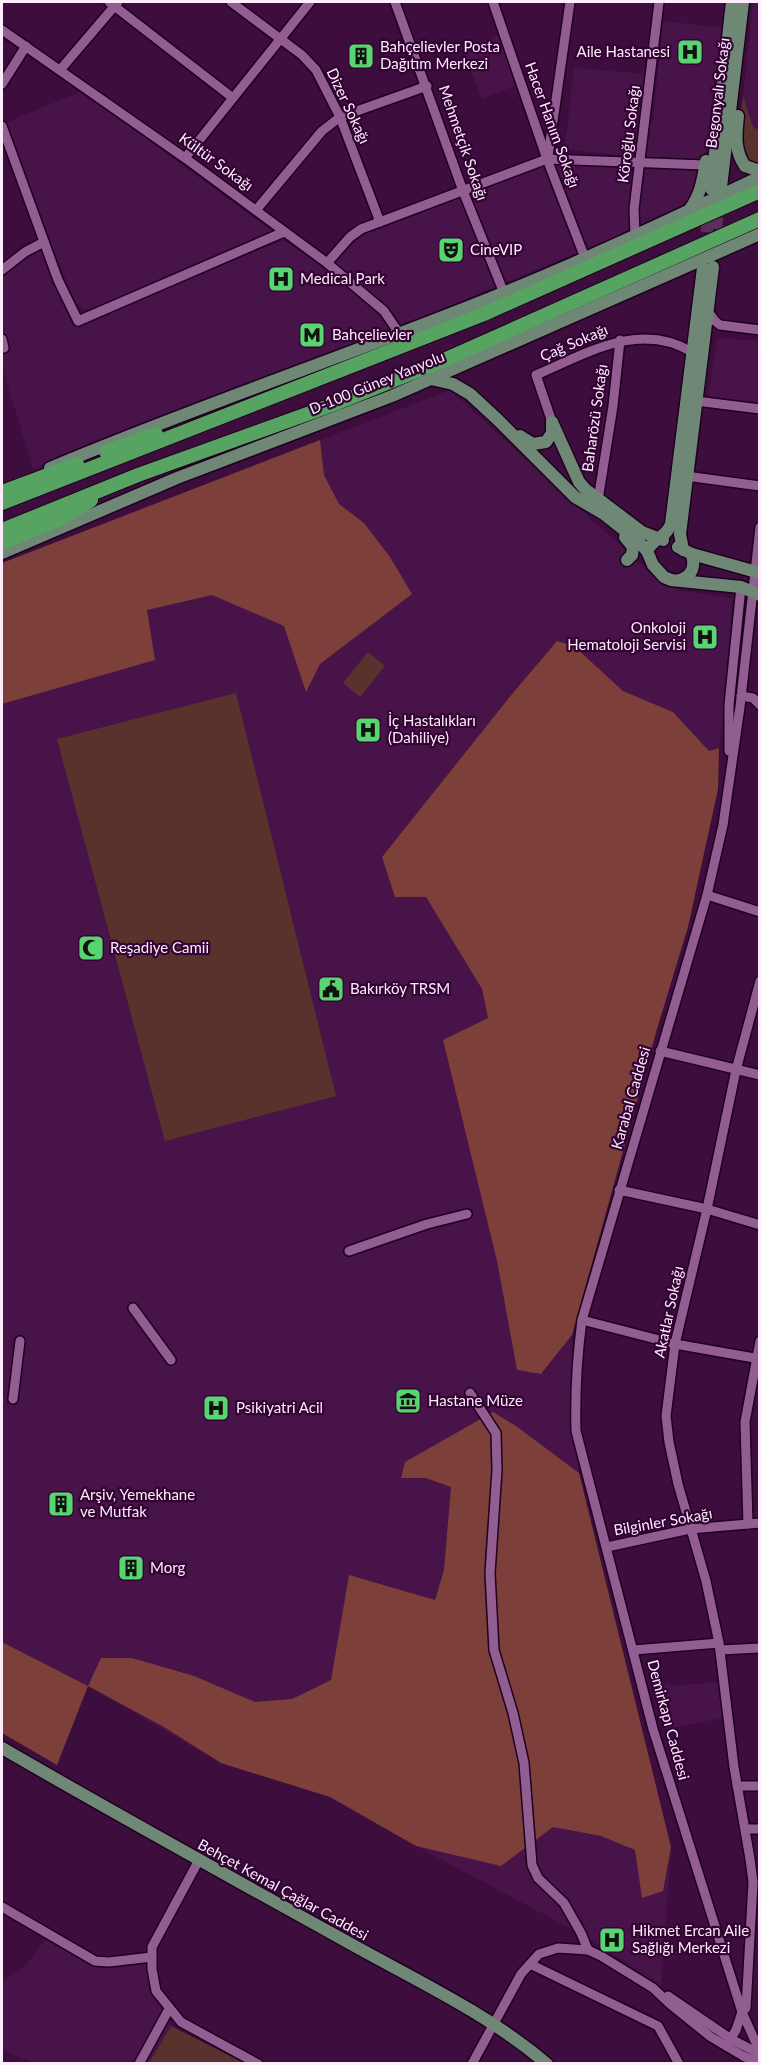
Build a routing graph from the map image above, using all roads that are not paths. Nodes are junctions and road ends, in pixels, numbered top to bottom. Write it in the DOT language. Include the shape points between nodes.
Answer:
graph roads {
  1 [pos="231,2"];
  2 [pos="310,2"];
  3 [pos="395,2"];
  4 [pos="493,2"];
  5 [pos="570,2"];
  6 [pos="659,2"];
  7 [pos="114,3"];
  8 [pos="741,3"];
  9 [pos="2,30"];
  10 [pos="741,31"];
  11 [pos="280,39"];
  12 [pos="26,46"];
  13 [pos="726,60"];
  14 [pos="60,70"];
  15 [pos="2,84"];
  16 [pos="427,86"];
  17 [pos="233,98"];
  18 [pos="340,117"];
  19 [pos="2,126"];
  20 [pos="185,158"];
  21 [pos="548,159"];
  22 [pos="641,163"];
  23 [pos="705,165"];
  24 [pos="759,171"];
  25 [pos="759,177"];
  26 [pos="463,191"];
  27 [pos="759,191"];
  28 [pos="256,210"];
  29 [pos="689,210"];
  30 [pos="759,219"];
  31 [pos="380,222"];
  32 [pos="284,232"];
  33 [pos="759,234"];
  34 [pos="635,235"];
  35 [pos="759,240"];
  36 [pos="44,242"];
  37 [pos="728,247"];
  38 [pos="585,258"];
  39 [pos="327,263"];
  40 [pos="2,270"];
  41 [pos="504,293"];
  42 [pos="707,310"];
  43 [pos="759,330"];
  44 [pos="399,333"];
  45 [pos="620,340"];
  46 [pos="692,351"];
  47 [pos="429,379"];
  48 [pos="696,400"];
  49 [pos="759,409"];
  50 [pos="497,419"];
  51 [pos="552,422"];
  52 [pos="205,423"];
  53 [pos="686,476"];
  54 [pos="759,486"];
  55 [pos="2,487"];
  56 [pos="103,490"];
  57 [pos="2,492"];
  58 [pos="598,500"];
  59 [pos="2,503"];
  60 [pos="604,514"];
  61 [pos="759,527"];
  62 [pos="2,530"];
  63 [pos="657,539"];
  64 [pos="2,543"];
  65 [pos="647,551"];
  66 [pos="688,552"];
  67 [pos="2,553"];
  68 [pos="627,560"];
  69 [pos="757,572"];
  70 [pos="680,580"];
  71 [pos="751,591"];
  72 [pos="741,696"];
  73 [pos="759,705"];
  74 [pos="729,775"];
  75 [pos="706,895"];
  76 [pos="759,912"];
  77 [pos="759,981"];
  78 [pos="660,1051"];
  79 [pos="736,1070"];
  80 [pos="759,1075"];
  81 [pos="619,1190"];
  82 [pos="707,1209"];
  83 [pos="467,1214"];
  84 [pos="759,1224"];
  85 [pos="348,1251"];
  86 [pos="133,1308"];
  87 [pos="582,1320"];
  88 [pos="20,1341"];
  89 [pos="759,1341"];
  90 [pos="675,1344"];
  91 [pos="757,1359"];
  92 [pos="171,1360"];
  93 [pos="470,1393"];
  94 [pos="13,1399"];
  95 [pos="576,1431"];
  96 [pos="759,1523"];
  97 [pos="748,1524"];
  98 [pos="690,1529"];
  99 [pos="607,1547"];
  100 [pos="719,1646"];
  101 [pos="759,1648"];
  102 [pos="634,1650"];
  103 [pos="2,1748"];
  104 [pos="737,1786"];
  105 [pos="759,1786"];
  106 [pos="746,1829"];
  107 [pos="759,1829"];
  108 [pos="199,1860"];
  109 [pos="756,1905"];
  110 [pos="2,1907"];
  111 [pos="588,1950"];
  112 [pos="152,1958"];
  113 [pos="530,1964"];
  114 [pos="747,1987"];
  115 [pos="759,1988"];
  116 [pos="169,2008"];
  117 [pos="742,2013"];
  118 [pos="494,2025"];
  119 [pos="748,2026"];
  120 [pos="729,2045"];
  121 [pos="742,2046"];
  122 [pos="759,2053"];
  123 [pos="759,2063"];
  124 [pos="139,2064"];
  125 [pos="258,2064"];
  126 [pos="472,2064"];
  127 [pos="547,2064"];
  128 [pos="680,2064"];
  1 -- 11 [label="street, Dizer Sokağı"];
  2 -- 11 [label="street"];
  3 -- 16 [label="street, Mehmetçik Sokağı"];
  4 -- 21 [label="street, Hacer Hanım Sokağı"];
  5 -- 21 [label="street"];
  6 -- 22 [label="street, Köroğlu Sokağı"];
  7 -- 14 [label="street"];
  7 -- 17 [label="street"];
  8 -- 10 [label="main road, Begonyalı Sokağı"];
  8 -- 13 [label="main road, Begonyalı Sokağı"];
  9 -- 12 [label="street, Kültür Sokağı"];
  10 -- 13 [label="main road, Begonyalı Sokağı" via="716,188"];
  10 -- 24 [label="main road" via="737,152 745,166"];
  11 -- 17 [label="street"];
  11 -- 18 [label="street, Dizer Sokağı" via="316,70"];
  12 -- 14 [label="street, Kültür Sokağı"];
  12 -- 15 [label="street"];
  13 -- 23 [label="main road" via="718,80"];
  14 -- 20 [label="street, Kültür Sokağı"];
  16 -- 18 [label="street"];
  16 -- 26 [label="street, Mehmetçik Sokağı"];
  17 -- 20 [label="street"];
  18 -- 28 [label="street" via="322,131"];
  18 -- 31 [label="street, Dizer Sokağı"];
  19 -- 36 [label="street"];
  20 -- 28 [label="street, Kültür Sokağı"];
  21 -- 22 [label="street"];
  21 -- 26 [label="street"];
  21 -- 38 [label="street, Hacer Hanım Sokağı"];
  22 -- 23 [label="street"];
  22 -- 34 [label="street, Köroğlu Sokağı" via="634,209"];
  23 -- 29 [label="main road" via="698,199"];
  25 -- 29 [label="main road"];
  26 -- 31 [label="street"];
  26 -- 41 [label="street, Mehmetçik Sokağı"];
  27 -- 52 [label="highway" via="483,314"];
  28 -- 32 [label="street, Kültür Sokağı"];
  29 -- 34 [label="main road"];
  30 -- 56 [label="highway" via="444,360"];
  31 -- 39 [label="street" via="350,237"];
  32 -- 36 [label="street" via="78,321"];
  32 -- 39 [label="street, Kültür Sokağı"];
  33 -- 37 [label="main road, D-100 Güney Yanyolu"];
  34 -- 38 [label="main road"];
  35 -- 37 [label="main road"];
  36 -- 40 [label="street"];
  37 -- 47 [label="main road, D-100 Güney Yanyolu"];
  38 -- 41 [label="main road"];
  39 -- 44 [label="street, Kültür Sokağı" via="384,311"];
  41 -- 44 [label="main road"];
  42 -- 43 [label="street" via="720,325"];
  42 -- 46 [label="main road" via="708,267"];
  42 -- 48 [label="main road"];
  44 -- 55 [label="main road"];
  45 -- 46 [label="street, Çağ Sokağı" via="660,339"];
  45 -- 51 [label="street, Çağ Sokağı" via="536,375"];
  45 -- 58 [label="street, Baharözü Sokağı"];
  46 -- 63 [label="main road" via="672,516 669,529"];
  47 -- 50 [label="main road" via="453,384"];
  47 -- 67 [label="main road, D-100 Güney Yanyolu" via="177,478"];
  48 -- 49 [label="street"];
  48 -- 53 [label="main road"];
  50 -- 51 [label="main road" via="537,444 549,439"];
  50 -- 60 [label="main road" via="575,497"];
  51 -- 58 [label="main road" via="579,482"];
  52 -- 57 [label="highway" via="173,428"];
  52 -- 59 [label="highway"];
  53 -- 54 [label="street"];
  53 -- 66 [label="main road" via="680,534"];
  56 -- 62 [label="highway"];
  56 -- 64 [label="highway" via="76,511"];
  58 -- 63 [label="main road"];
  60 -- 65 [label="main road"];
  60 -- 68 [label="main road" via="633,547"];
  61 -- 69 [label="street, Karabal Caddesi"];
  63 -- 65 [label="main road"];
  63 -- 66 [label="main road"];
  65 -- 70 [label="main road" via="664,577"];
  66 -- 69 [label="main road"];
  66 -- 70 [label="main road" via="693,569"];
  69 -- 71 [label="street, Karabal Caddesi"];
  70 -- 71 [label="main road"];
  71 -- 72 [label="street, Karabal Caddesi"];
  71 -- 74 [label="street, Karabal Caddesi" via="729,705"];
  72 -- 73 [label="street" via="753,698"];
  72 -- 74 [label="street, Karabal Caddesi"];
  74 -- 75 [label="street, Karabal Caddesi" via="723,825"];
  75 -- 76 [label="street"];
  75 -- 78 [label="street, Karabal Caddesi"];
  77 -- 79 [label="street, Akatlar Sokağı"];
  78 -- 79 [label="street"];
  78 -- 81 [label="street, Karabal Caddesi"];
  79 -- 80 [label="street"];
  79 -- 82 [label="street, Akatlar Sokağı"];
  81 -- 82 [label="street"];
  81 -- 87 [label="street, Karabal Caddesi"];
  82 -- 84 [label="street"];
  82 -- 90 [label="street, Akatlar Sokağı"];
  83 -- 85 [label="street"];
  86 -- 92 [label="street"];
  87 -- 90 [label="street"];
  87 -- 95 [label="street, Karabal Caddesi"];
  88 -- 94 [label="street"];
  89 -- 91 [label="street"];
  90 -- 91 [label="street"];
  90 -- 98 [label="street, Akatlar Sokağı" via="666,1416"];
  91 -- 97 [label="street" via="746,1422"];
  93 -- 111 [label="street" via="496,1433 490,1573 494,1650 524,1763 532,1864 538,1878 564,1903"];
  95 -- 99 [label="street, Demirkapı Caddesi"];
  96 -- 97 [label="street, Bilginler Sokağı"];
  97 -- 98 [label="street, Bilginler Sokağı"];
  98 -- 99 [label="street, Bilginler Sokağı"];
  98 -- 100 [label="street, Akatlar Sokağı" via="706,1581"];
  99 -- 102 [label="street, Demirkapı Caddesi"];
  100 -- 101 [label="street"];
  100 -- 102 [label="street"];
  100 -- 104 [label="street, Akatlar Sokağı"];
  102 -- 117 [label="street, Demirkapı Caddesi" via="653,1730"];
  103 -- 108 [label="main road, Behçet Kemal Çağlar Caddesi"];
  104 -- 105 [label="street"];
  104 -- 106 [label="street, Akatlar Sokağı"];
  106 -- 107 [label="street"];
  106 -- 109 [label="street, Akatlar Sokağı"];
  108 -- 112 [label="street" via="152,1947"];
  108 -- 118 [label="main road, Behçet Kemal Çağlar Caddesi"];
  109 -- 114 [label="street, Akatlar Sokağı"];
  110 -- 112 [label="street" via="95,1961"];
  111 -- 113 [label="street" via="558,1948 539,1954"];
  111 -- 120 [label="street" via="653,1988 686,2018"];
  112 -- 116 [label="street" via="156,1991"];
  113 -- 118 [label="street"];
  113 -- 128 [label="street" via="658,2026"];
  114 -- 115 [label="street"];
  114 -- 117 [label="street, Akatlar Sokağı"];
  116 -- 124 [label="street"];
  116 -- 125 [label="street" via="181,2022"];
  117 -- 119 [label="street, Demirkapı Caddesi"];
  117 -- 120 [label="street"];
  118 -- 126 [label="street"];
  118 -- 127 [label="main road, Behçet Kemal Çağlar Caddesi"];
  119 -- 121 [label="street"];
  119 -- 122 [label="street, Demirkapı Caddesi"];
  120 -- 121 [label="street"];
  120 -- 123 [label="street"];
  121 -- 122 [label="street"];
}
